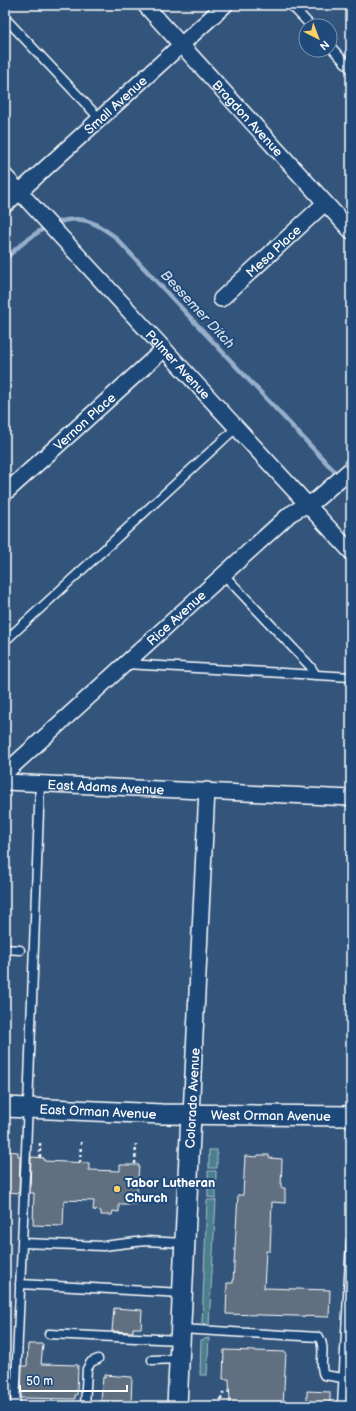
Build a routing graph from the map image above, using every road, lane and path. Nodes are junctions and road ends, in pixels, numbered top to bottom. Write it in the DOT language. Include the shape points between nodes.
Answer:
graph roads {
  1 [pos="145,5"];
  2 [pos="225,5"];
  3 [pos="291,5"];
  4 [pos="5,18"];
  5 [pos="303,18"];
  6 [pos="182,44"];
  7 [pos="338,55"];
  8 [pos="351,69"];
  9 [pos="100,119"];
  10 [pos="5,176"];
  11 [pos="19,192"];
  12 [pos="325,203"];
  13 [pos="5,205"];
  14 [pos="351,231"];
  15 [pos="221,299"];
  16 [pos="163,350"];
  17 [pos="237,427"];
  18 [pos="348,471"];
  19 [pos="5,493"];
  20 [pos="306,504"];
  21 [pos="351,552"];
  22 [pos="224,575"];
  23 [pos="5,641"];
  24 [pos="126,664"];
  25 [pos="316,675"];
  26 [pos="351,677"];
  27 [pos="5,773"];
  28 [pos="5,782"];
  29 [pos="40,783"];
  30 [pos="207,790"];
  31 [pos="351,798"];
  32 [pos="5,949"];
  33 [pos="20,950"];
  34 [pos="5,1107"];
  35 [pos="28,1108"];
  36 [pos="191,1115"];
  37 [pos="351,1116"];
  38 [pos="40,1140"];
  39 [pos="81,1142"];
  40 [pos="136,1144"];
  41 [pos="40,1158"];
  42 [pos="80,1163"];
  43 [pos="135,1164"];
  44 [pos="351,1240"];
  45 [pos="185,1243"];
  46 [pos="23,1244"];
  47 [pos="351,1246"];
  48 [pos="20,1284"];
  49 [pos="182,1293"];
  50 [pos="49,1334"];
  51 [pos="180,1334"];
  52 [pos="98,1359"];
  53 [pos="179,1359"];
  54 [pos="152,1360"];
  55 [pos="343,1378"];
  56 [pos="230,1391"];
  57 [pos="15,1406"];
  58 [pos="85,1406"];
  59 [pos="177,1406"];
  60 [pos="219,1406"];
  61 [pos="342,1406"];
  1 -- 6 [label="street, Bragdon Avenue"];
  2 -- 6 [label="street, Small Avenue"];
  3 -- 5 [label="lane"];
  4 -- 9 [label="lane"];
  6 -- 9 [label="street, Small Avenue"];
  6 -- 12 [label="street, Bragdon Avenue"];
  7 -- 8 [label="lane"];
  9 -- 11 [label="street, Small Avenue"];
  10 -- 11 [label="street, Palmer Avenue"];
  11 -- 13 [label="street, Small Avenue"];
  11 -- 16 [label="street, Palmer Avenue"];
  12 -- 14 [label="street, Bragdon Avenue"];
  12 -- 15 [label="street, Mesa Place"];
  16 -- 17 [label="street, Palmer Avenue"];
  16 -- 19 [label="street, Vernon Place"];
  17 -- 20 [label="street, Palmer Avenue"];
  17 -- 23 [label="lane"];
  18 -- 20 [label="street, Rice Avenue" via="317,498"];
  20 -- 21 [label="street, Palmer Avenue"];
  20 -- 22 [label="street, Rice Avenue" via="290,514"];
  22 -- 24 [label="street, Rice Avenue"];
  22 -- 25 [label="lane"];
  24 -- 25 [label="lane"];
  24 -- 27 [label="street, Rice Avenue"];
  25 -- 26 [label="lane"];
  28 -- 29 [label="street, East Adams Avenue"];
  29 -- 30 [label="street, East Adams Avenue"];
  29 -- 35 [label="lane"];
  30 -- 31 [label="street, East Adams Avenue"];
  30 -- 36 [label="street, Colorado Avenue"];
  32 -- 33 [label="lane"];
  34 -- 35 [label="street, East Orman Avenue"];
  35 -- 36 [label="street, East Orman Avenue"];
  35 -- 46 [label="lane"];
  36 -- 37 [label="street, West Orman Avenue"];
  36 -- 45 [label="street, Colorado Avenue"];
  38 -- 41 [label="path"];
  39 -- 42 [label="path"];
  40 -- 43 [label="path"];
  44 -- 47 [label="lane"];
  45 -- 46 [label="lane" via="145,1242 102,1246"];
  45 -- 49 [label="street, Colorado Avenue"];
  46 -- 48 [label="lane"];
  47 -- 55 [label="lane"];
  48 -- 49 [label="lane"];
  48 -- 57 [label="lane"];
  49 -- 51 [label="street, Colorado Avenue"];
  50 -- 51 [label="lane"];
  51 -- 53 [label="street, Colorado Avenue"];
  51 -- 55 [label="lane" via="319,1337 323,1344 324,1375"];
  52 -- 58 [label="lane" via="91,1362 87,1369"];
  53 -- 54 [label="lane"];
  53 -- 59 [label="street, Colorado Avenue"];
  55 -- 61 [label="lane"];
  56 -- 60 [label="path" via="223,1393"];
}
